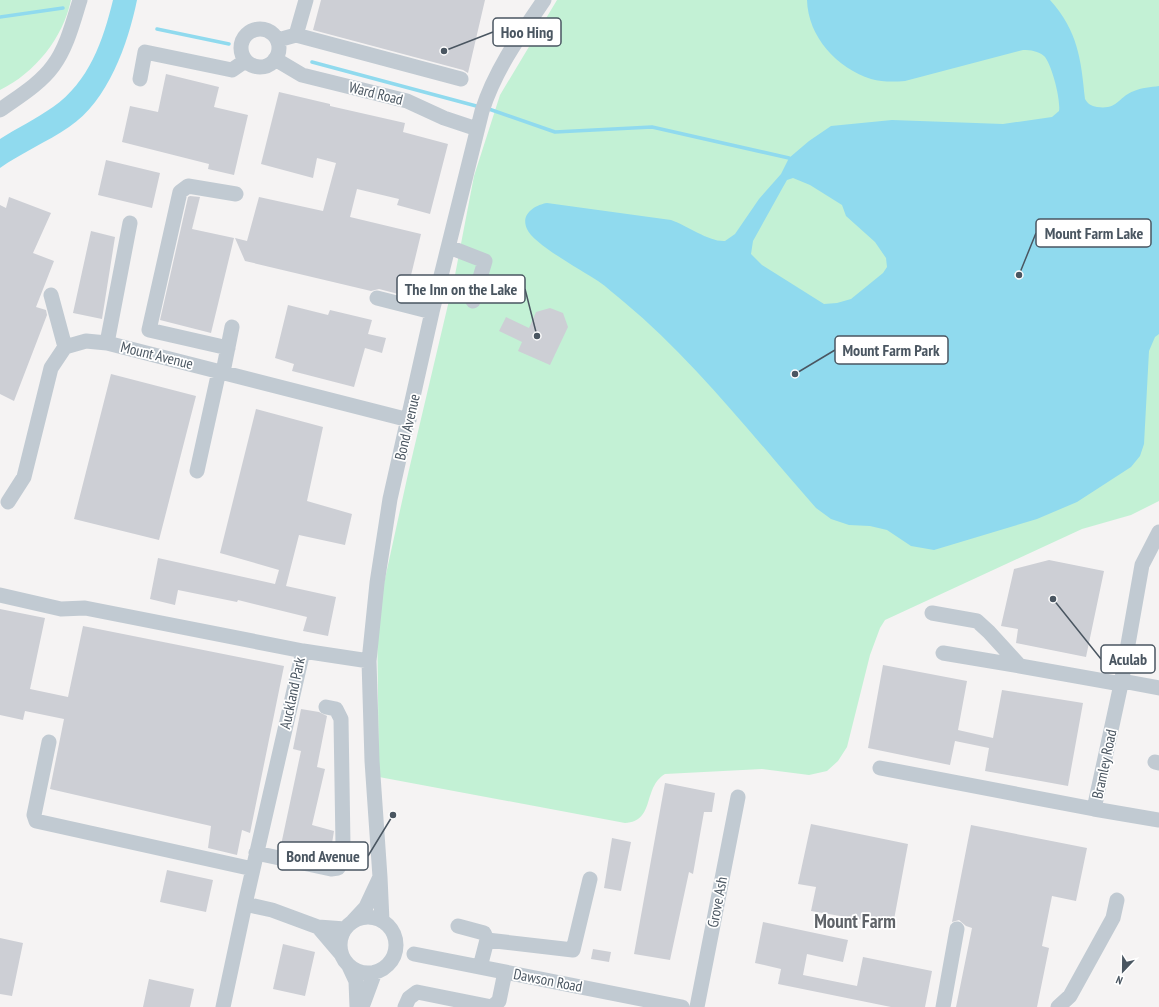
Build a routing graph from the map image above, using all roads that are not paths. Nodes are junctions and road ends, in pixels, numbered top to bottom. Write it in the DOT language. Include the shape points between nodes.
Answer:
graph roads {
  1 [pos="80,0"];
  2 [pos="306,0"];
  3 [pos="544,0"];
  4 [pos="296,35"];
  5 [pos="278,40"];
  6 [pos="275,59"];
  7 [pos="245,61"];
  8 [pos="140,79"];
  9 [pos="461,79"];
  10 [pos="0,110"];
  11 [pos="476,128"];
  12 [pos="236,194"];
  13 [pos="130,223"];
  14 [pos="449,247"];
  15 [pos="51,295"];
  16 [pos="377,298"];
  17 [pos="473,301"];
  18 [pos="432,312"];
  19 [pos="232,326"];
  20 [pos="149,330"];
  21 [pos="107,343"];
  22 [pos="65,347"];
  23 [pos="228,348"];
  24 [pos="143,353"];
  25 [pos="221,371"];
  26 [pos="409,420"];
  27 [pos="197,471"];
  28 [pos="8,502"];
  29 [pos="1159,532"];
  30 [pos="0,595"];
  31 [pos="932,613"];
  32 [pos="303,651"];
  33 [pos="943,653"];
  34 [pos="369,661"];
  35 [pos="1020,666"];
  36 [pos="1121,683"];
  37 [pos="1159,688"];
  38 [pos="326,707"];
  39 [pos="48,742"];
  40 [pos="880,768"];
  41 [pos="738,797"];
  42 [pos="1094,809"];
  43 [pos="1159,820"];
  44 [pos="256,853"];
  45 [pos="253,869"];
  46 [pos="380,877"];
  47 [pos="590,879"];
  48 [pos="1116,900"];
  49 [pos="245,904"];
  50 [pos="382,921"];
  51 [pos="349,925"];
  52 [pos="458,926"];
  53 [pos="318,927"];
  54 [pos="957,929"];
  55 [pos="395,936"];
  56 [pos="487,940"];
  57 [pos="414,954"];
  58 [pos="393,958"];
  59 [pos="345,960"];
  60 [pos="480,967"];
  61 [pos="375,972"];
  62 [pos="505,972"];
  63 [pos="630,1002"];
  64 [pos="223,1007"];
  65 [pos="357,1007"];
  66 [pos="362,1007"];
  67 [pos="406,1007"];
  68 [pos="682,1007"];
  69 [pos="696,1007"];
  70 [pos="943,1007"];
  71 [pos="1058,1007"];
  1 -- 10 [label="street" via="65,45 53,67 32,87"];
  2 -- 4 [label="street"];
  3 -- 11 [label="street, Bond Avenue" via="510,51 491,86"];
  4 -- 5 [label="street"];
  4 -- 9 [label="street"];
  5 -- 6 [label="street" via="279,47"];
  5 -- 7 [label="street" via="268,30 249,31 241,42 240,49"];
  6 -- 7 [label="street" via="271,64 260,67"];
  6 -- 11 [label="street, Ward Road" via="302,75 408,101 444,118"];
  7 -- 8 [label="street" via="232,70 145,52"];
  11 -- 14 [label="street, Bond Avenue"];
  12 -- 20 [label="street" via="188,186 180,192"];
  13 -- 21 [label="street"];
  14 -- 17 [label="street" via="485,261"];
  14 -- 18 [label="street, Bond Avenue"];
  15 -- 22 [label="street"];
  16 -- 18 [label="street"];
  18 -- 26 [label="street, Bond Avenue"];
  19 -- 23 [label="street"];
  20 -- 23 [label="street"];
  20 -- 24 [label="street"];
  21 -- 22 [label="street, Mount Avenue" via="86,341"];
  21 -- 24 [label="street, Mount Avenue"];
  22 -- 28 [label="street" via="51,368 24,477"];
  23 -- 25 [label="street"];
  24 -- 25 [label="street, Mount Avenue"];
  25 -- 26 [label="street, Mount Avenue"];
  25 -- 27 [label="street"];
  26 -- 34 [label="street, Bond Avenue" via="390,499 377,583"];
  29 -- 36 [label="street, Bramley Road" via="1142,566"];
  30 -- 32 [label="street, Auckland Park" via="61,609 85,608"];
  31 -- 35 [label="street" via="977,621"];
  32 -- 34 [label="street"];
  32 -- 44 [label="street, Auckland Park"];
  33 -- 35 [label="street"];
  34 -- 46 [label="street, Bond Avenue" via="372,761"];
  35 -- 36 [label="street"];
  36 -- 37 [label="street"];
  36 -- 42 [label="street, Bramley Road"];
  38 -- 44 [label="street" via="336,709 341,719 343,859 338,868 331,869"];
  39 -- 45 [label="street" via="34,815 36,821"];
  40 -- 42 [label="street, Bramley Road"];
  41 -- 69 [label="street, Grove Ash"];
  42 -- 43 [label="street"];
  44 -- 45 [label="street, Auckland Park"];
  45 -- 49 [label="street, Auckland Park"];
  46 -- 50 [label="street, Bond Avenue"];
  46 -- 51 [label="street, Bond Avenue" via="366,907"];
  47 -- 56 [label="street" via="573,950"];
  48 -- 71 [label="street" via="1113,918 1070,996"];
  49 -- 53 [label="street" via="272,910"];
  49 -- 64 [label="street, Auckland Park"];
  50 -- 51 [label="street" via="368,917"];
  50 -- 55 [label="street"];
  51 -- 53 [label="street"];
  51 -- 59 [label="street" via="341,936"];
  52 -- 56 [label="street" via="484,933"];
  53 -- 59 [label="street"];
  54 -- 70 [label="street"];
  55 -- 57 [label="street"];
  55 -- 58 [label="street"];
  56 -- 60 [label="street"];
  57 -- 58 [label="street, Dawson Road"];
  57 -- 60 [label="street, Dawson Road"];
  58 -- 61 [label="street" via="387,966"];
  59 -- 61 [label="street" via="357,971"];
  59 -- 65 [label="street" via="356,981"];
  60 -- 62 [label="street, Dawson Road"];
  61 -- 66 [label="street"];
  62 -- 63 [label="street, Dawson Road"];
  62 -- 67 [label="street" via="499,1001 492,1007 417,992 409,998"];
  63 -- 68 [label="street, Dawson Road"];
}
